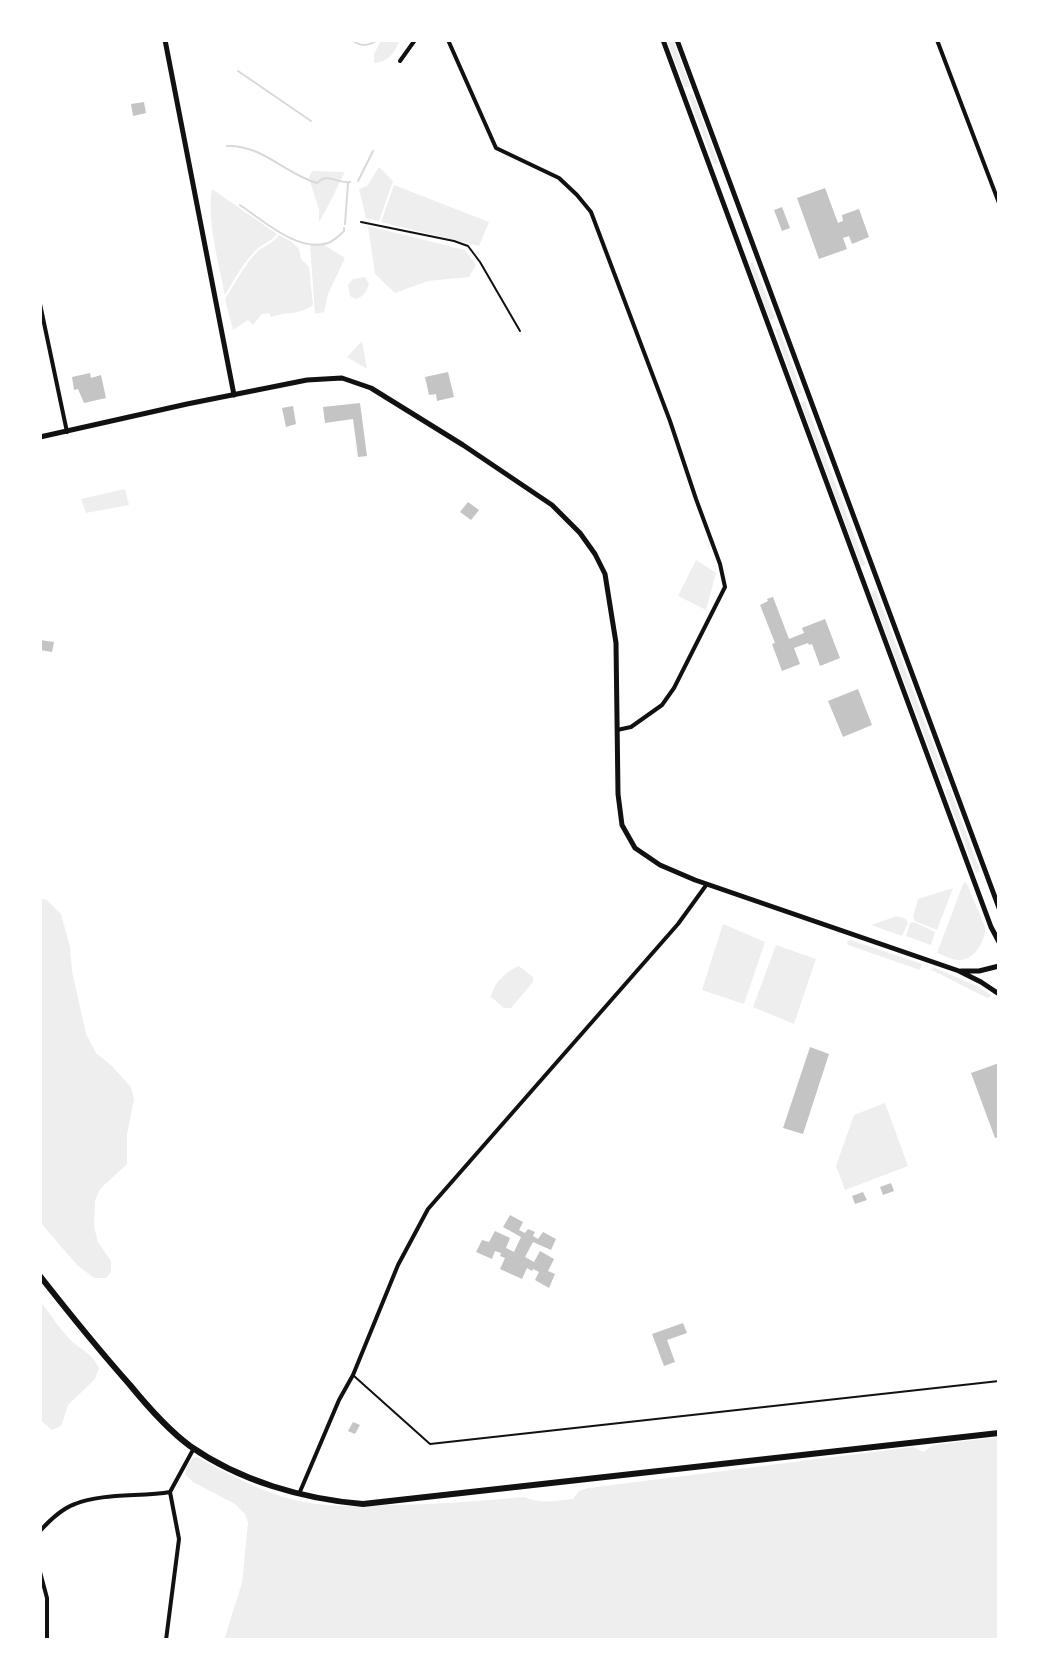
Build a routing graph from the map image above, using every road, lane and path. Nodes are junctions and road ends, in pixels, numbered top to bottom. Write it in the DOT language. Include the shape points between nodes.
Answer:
graph roads {
  1 [pos="165,40"];
  2 [pos="415,40"];
  3 [pos="448,40"];
  4 [pos="663,40"];
  5 [pos="677,40"];
  6 [pos="937,40"];
  7 [pos="400,61"];
  8 [pos="999,203"];
  9 [pos="361,222"];
  10 [pos="40,304"];
  11 [pos="520,331"];
  12 [pos="234,395"];
  13 [pos="67,432"];
  14 [pos="40,437"];
  15 [pos="874,572"];
  16 [pos="861,576"];
  17 [pos="617,730"];
  18 [pos="707,884"];
  19 [pos="999,908"];
  20 [pos="999,942"];
  21 [pos="999,966"];
  22 [pos="959,971"];
  23 [pos="999,994"];
  24 [pos="40,1276"];
  25 [pos="353,1375"];
  26 [pos="999,1381"];
  27 [pos="999,1433"];
  28 [pos="194,1448"];
  29 [pos="170,1492"];
  30 [pos="299,1495"];
  31 [pos="40,1531"];
  32 [pos="40,1572"];
  33 [pos="47,1640"];
  34 [pos="166,1640"];
  1 -- 12 [label="main road"];
  2 -- 7 [label="street"];
  3 -- 17 [label="street" via="496,148 559,178 591,212 720,564 725,587 674,688 662,705 631,727"];
  4 -- 16 [label="main road"];
  5 -- 15 [label="main road"];
  6 -- 8 [label="street"];
  9 -- 11 [label="path" via="468,246"];
  10 -- 13 [label="street"];
  12 -- 13 [label="main road"];
  12 -- 17 [label="main road" via="342,378 371,388 552,505 580,533 605,574 616,643"];
  13 -- 14 [label="main road"];
  15 -- 16 [label="main road"];
  15 -- 19 [label="main road"];
  16 -- 20 [label="main road"];
  17 -- 18 [label="main road" via="622,825 635,848 660,865"];
  18 -- 22 [label="main road"];
  18 -- 25 [label="street" via="678,924 428,1209 398,1265"];
  21 -- 22 [label="main road"];
  22 -- 23 [label="main road"];
  24 -- 28 [label="main road" via="145,1404"];
  25 -- 26 [label="lane" via="430,1444"];
  25 -- 30 [label="street"];
  27 -- 30 [label="main road" via="363,1504"];
  28 -- 29 [label="street"];
  28 -- 30 [label="main road" via="237,1472"];
  29 -- 31 [label="street" via="75,1503"];
  29 -- 34 [label="street" via="179,1539"];
  32 -- 33 [label="street" via="47,1598"];
}
